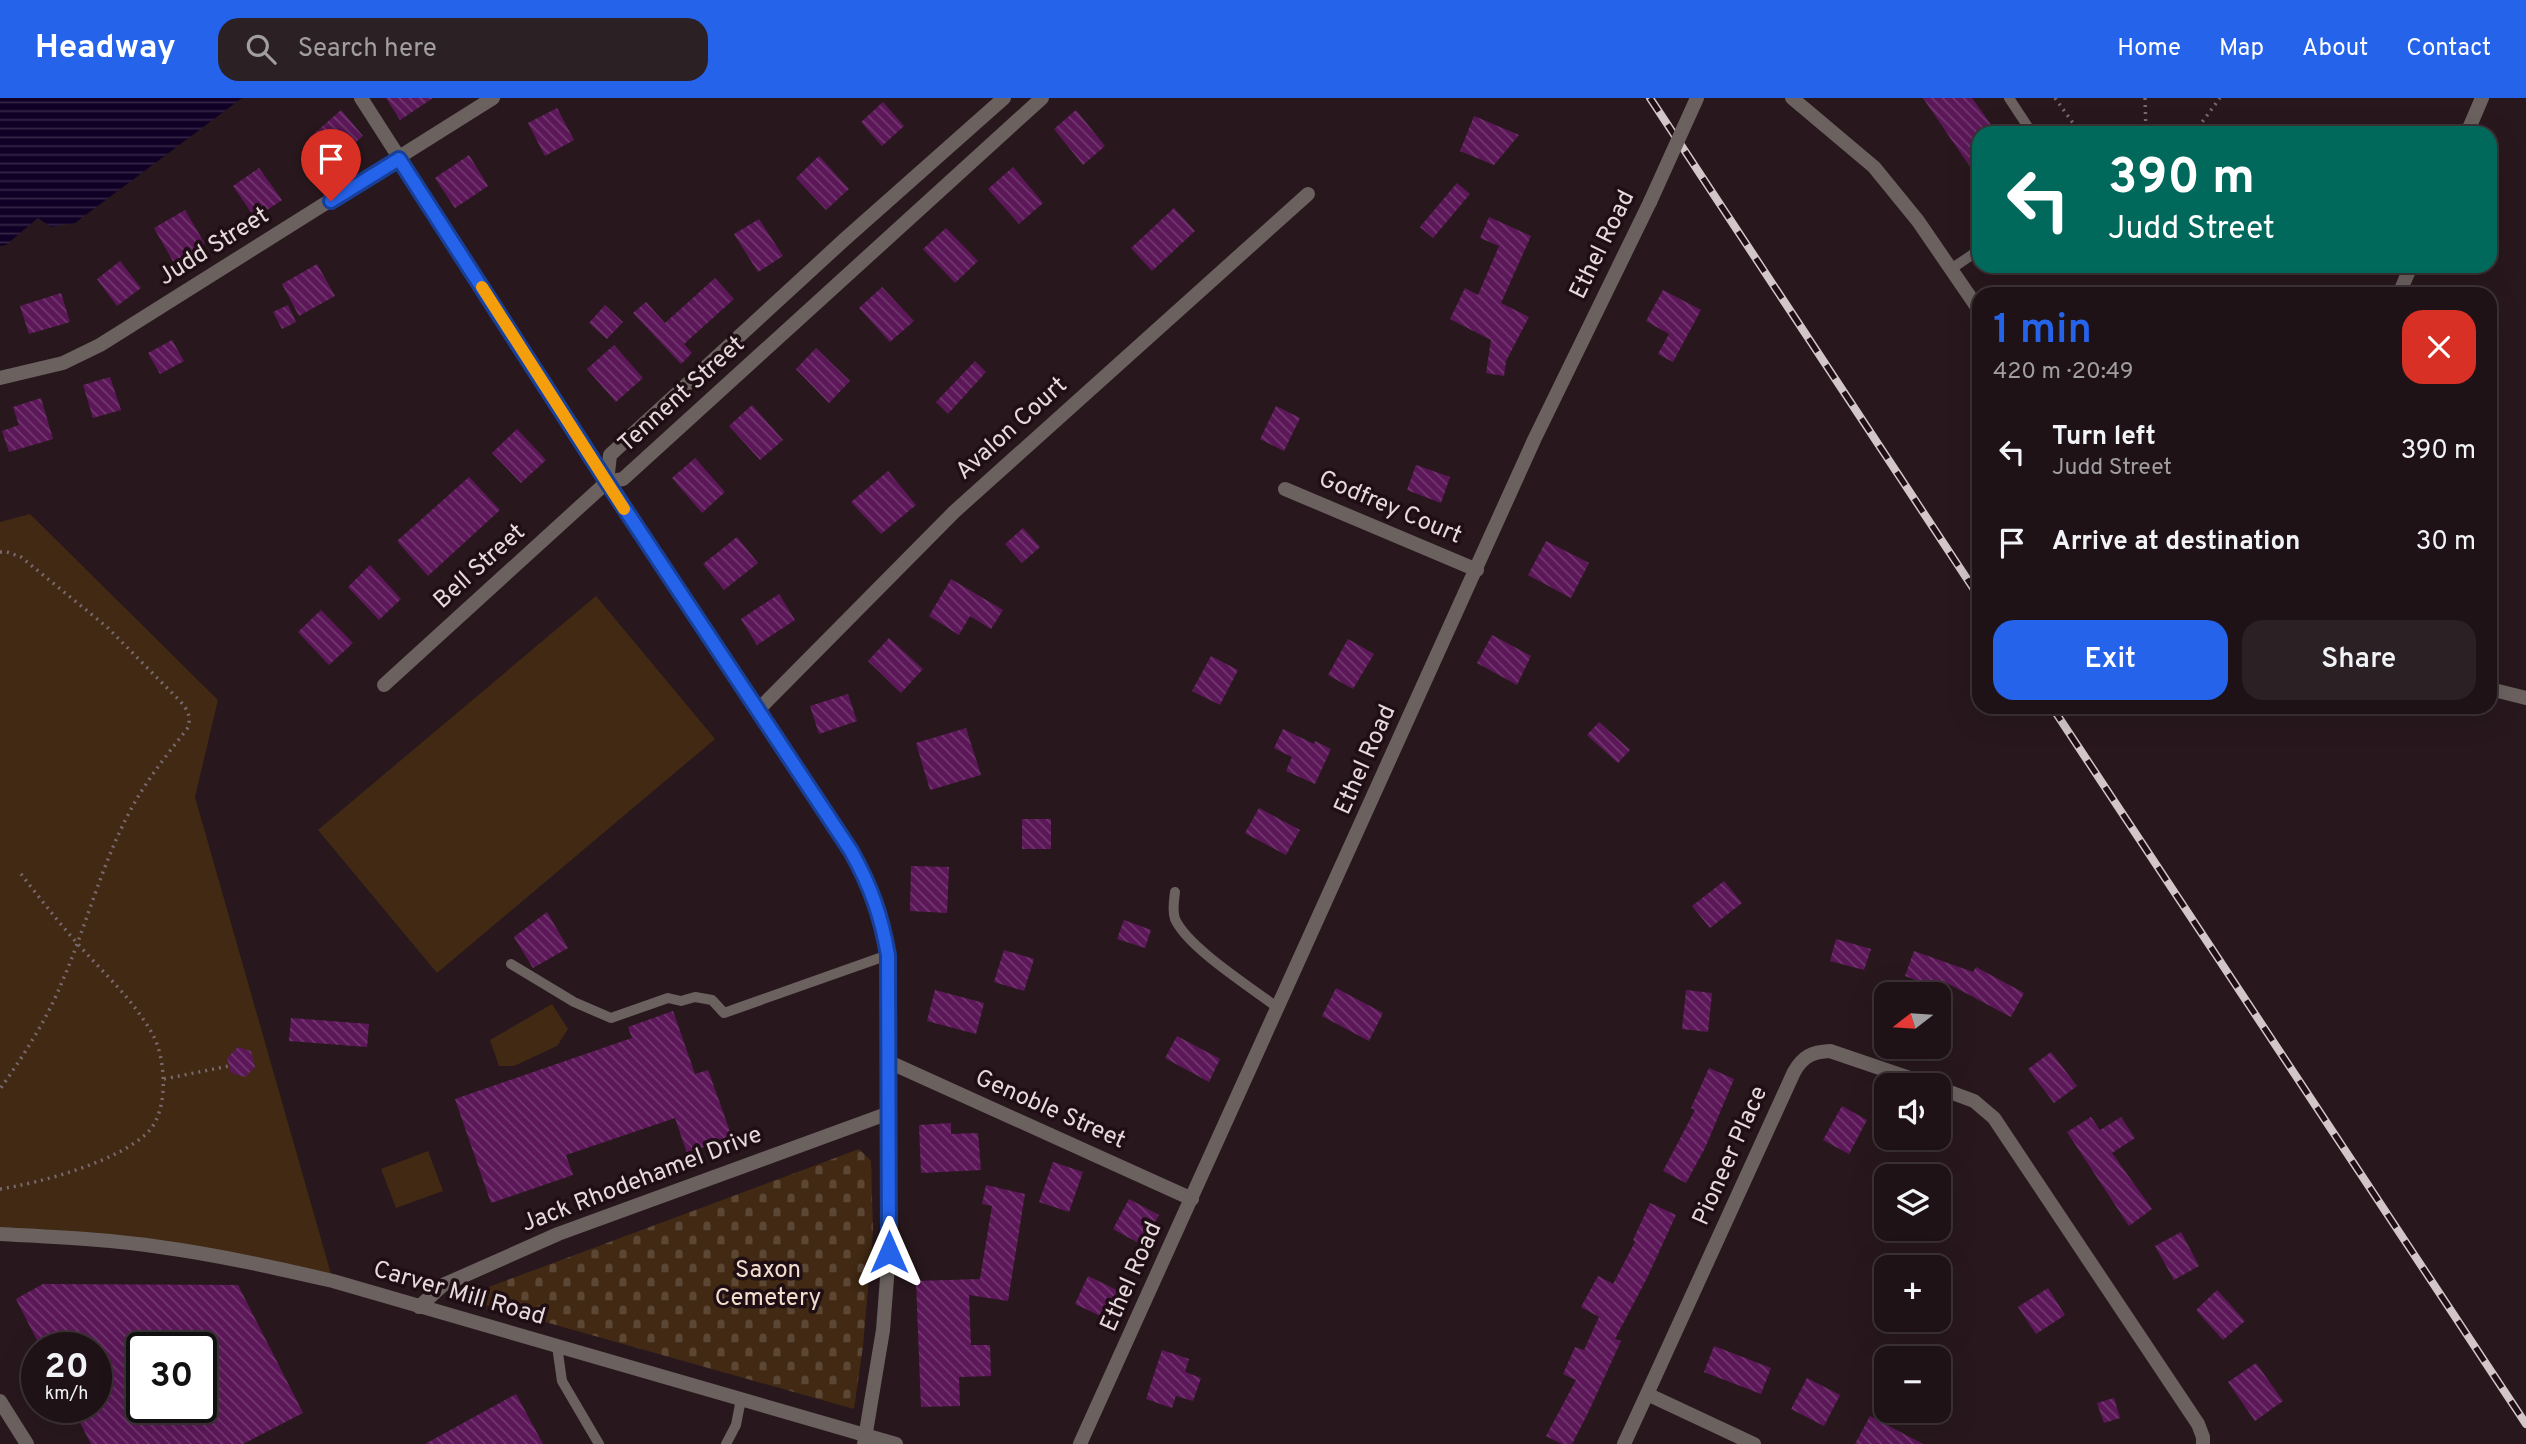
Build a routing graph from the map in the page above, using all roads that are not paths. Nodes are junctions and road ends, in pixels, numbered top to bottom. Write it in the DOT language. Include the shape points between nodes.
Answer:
graph roads {
  1 [pos="360,98"];
  2 [pos="493,98"];
  3 [pos="1004,98"];
  4 [pos="1042,98"];
  5 [pos="1697,98"];
  6 [pos="1792,98"];
  7 [pos="2009,98"];
  8 [pos="2482,98"];
  9 [pos="2027,126"];
  10 [pos="2470,126"];
  11 [pos="399,159"];
  12 [pos="1308,194"];
  13 [pos="1972,255"];
  14 [pos="1951,269"];
  15 [pos="1972,300"];
  16 [pos="0,378"];
  17 [pos="607,482"];
  18 [pos="1285,489"];
  19 [pos="1477,570"];
  20 [pos="384,685"];
  21 [pos="2497,691"];
  22 [pos="2526,698"];
  23 [pos="758,710"];
  24 [pos="1175,892"];
  25 [pos="888,955"];
  26 [pos="511,964"];
  27 [pos="1279,1008"];
  28 [pos="889,1062"];
  29 [pos="1895,1073"];
  30 [pos="1951,1093"];
  31 [pos="889,1113"];
  32 [pos="1192,1199"];
  33 [pos="0,1234"];
  34 [pos="419,1307"];
  35 [pos="557,1346"];
  36 [pos="1647,1394"];
  37 [pos="741,1399"];
  38 [pos="0,1401"];
  39 [pos="864,1440"];
  40 [pos="27,1444"];
  41 [pos="599,1444"];
  42 [pos="726,1444"];
  43 [pos="896,1444"];
  44 [pos="1080,1444"];
  45 [pos="1624,1444"];
  46 [pos="1754,1444"];
  47 [pos="2203,1444"];
  1 -- 11 [label="street"];
  2 -- 11 [label="street, Judd Street"];
  3 -- 17 [label="street, Tennent Street" via="610,454"];
  4 -- 17 [label="street, Tennent Street" via="623,479"];
  5 -- 19 [label="street, Ethel Road, bridge"];
  6 -- 14 [label="street" via="1874,167"];
  7 -- 9 [label="lane"];
  8 -- 10 [label="street"];
  11 -- 16 [label="street, Judd Street" via="100,345 63,363"];
  11 -- 17 [label="street"];
  12 -- 23 [label="street, Avalon Court" via="954,512"];
  13 -- 14 [label="lane"];
  14 -- 15 [label="street"];
  17 -- 20 [label="street, Bell Street"];
  17 -- 23 [label="street"];
  18 -- 19 [label="street, Godfrey Court"];
  19 -- 27 [label="street, Ethel Road"];
  21 -- 22 [label="street"];
  23 -- 25 [label="street" via="869,883 882,918"];
  24 -- 27 [label="lane" via="1176,920 1194,944"];
  25 -- 26 [label="lane" via="724,1013 712,1000 695,997 668,999 611,1018 574,1002"];
  25 -- 28 [label="street"];
  27 -- 32 [label="street, Ethel Road"];
  28 -- 31 [label="street"];
  28 -- 32 [label="street, Genoble Street"];
  29 -- 36 [label="street, Pioneer Place" via="1830,1051 1802,1059"];
  30 -- 47 [label="street" via="1973,1101 1994,1118 2198,1424"];
  31 -- 34 [label="street, Jack Rhodehamel Drive" via="547,1239 443,1285"];
  31 -- 39 [label="street" via="887,1291"];
  32 -- 44 [label="street, Ethel Road"];
  33 -- 34 [label="street, Carver Mill Road" via="69,1237 247,1261"];
  34 -- 35 [label="street, Carver Mill Road"];
  35 -- 37 [label="street, Carver Mill Road"];
  35 -- 41 [label="lane" via="562,1381"];
  36 -- 45 [label="street, Pioneer Place"];
  36 -- 46 [label="street"];
  37 -- 39 [label="street, Carver Mill Road"];
  37 -- 42 [label="lane"];
  38 -- 40 [label="street"];
  39 -- 43 [label="street, Carver Mill Road"];
}
